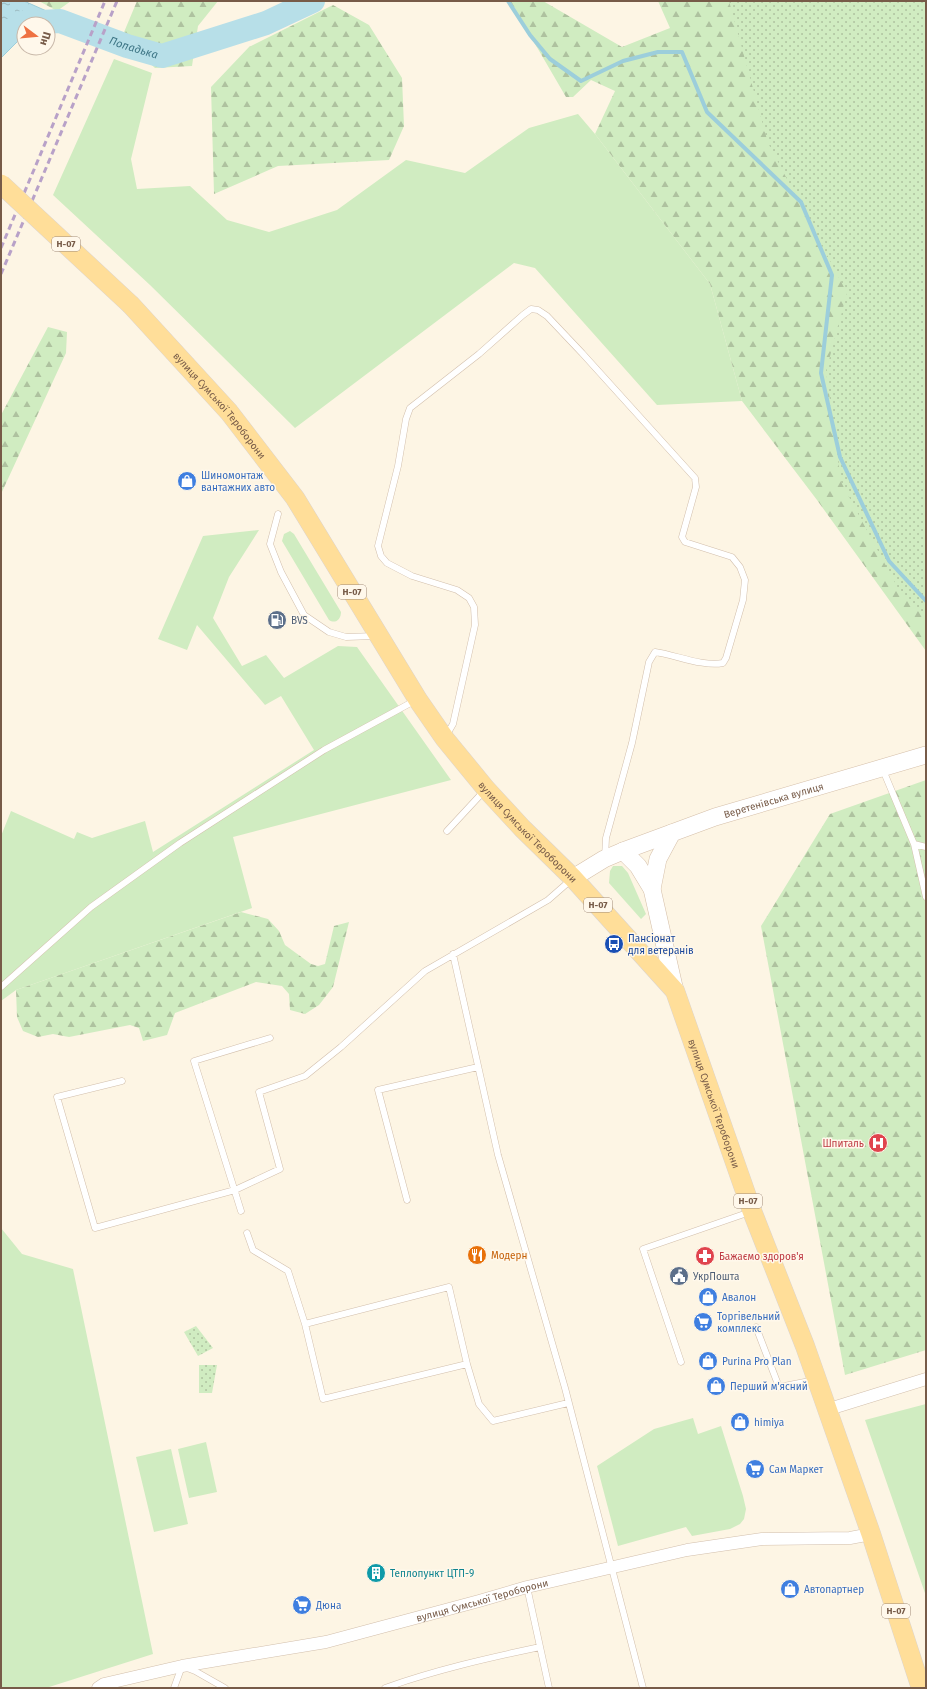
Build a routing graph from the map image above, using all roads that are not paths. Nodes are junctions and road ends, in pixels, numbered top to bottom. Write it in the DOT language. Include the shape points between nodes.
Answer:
graph roads {
  1 [pos="1,184"];
  2 [pos="278,514"];
  3 [pos="378,636"];
  4 [pos="418,700"];
  5 [pos="445,739"];
  6 [pos="926,755"];
  7 [pos="882,768"];
  8 [pos="486,789"];
  9 [pos="447,831"];
  10 [pos="672,833"];
  11 [pos="914,844"];
  12 [pos="926,847"];
  13 [pos="623,851"];
  14 [pos="604,859"];
  15 [pos="573,878"];
  16 [pos="652,889"];
  17 [pos="926,897"];
  18 [pos="453,954"];
  19 [pos="1,987"];
  20 [pos="675,992"];
  21 [pos="270,1038"];
  22 [pos="478,1067"];
  23 [pos="122,1081"];
  24 [pos="235,1190"];
  25 [pos="407,1200"];
  26 [pos="241,1210"];
  27 [pos="752,1211"];
  28 [pos="247,1234"];
  29 [pos="305,1324"];
  30 [pos="756,1327"];
  31 [pos="681,1362"];
  32 [pos="466,1364"];
  33 [pos="926,1379"];
  34 [pos="816,1380"];
  35 [pos="568,1403"];
  36 [pos="826,1410"];
  37 [pos="871,1534"];
  38 [pos="613,1566"];
  39 [pos="527,1587"];
  40 [pos="540,1647"];
  41 [pos="182,1666"];
  42 [pos="98,1688"];
  43 [pos="174,1688"];
  44 [pos="225,1688"];
  45 [pos="384,1688"];
  46 [pos="548,1688"];
  47 [pos="643,1688"];
  48 [pos="921,1688"];
  1 -- 3 [label="main road, вулиця Сумської Тероборони / Н-07, bridge" via="131,305 229,412 295,498"];
  2 -- 3 [label="lane" via="270,544 280,572 304,614 329,632 346,637"];
  3 -- 4 [label="main road, вулиця Сумської Тероборони / Н-07"];
  4 -- 5 [label="main road, вулиця Сумської Тероборони / Н-07"];
  4 -- 19 [label="lane" via="324,750 180,843 91,906"];
  5 -- 8 [label="main road, вулиця Сумської Тероборони / Н-07"];
  5 -- 14 [label="lane" via="453,724 475,625 474,607 469,598 457,590 412,576 387,563 381,556 378,546 410,408 479,354 522,315 531,309 538,310 588,358 695,478 696,487 682,537 685,542 732,557 740,567 745,580 743,600 723,662 713,664 655,652 648,662 632,743 606,838"];
  6 -- 7 [label="street, Веретенівська вулиця"];
  7 -- 10 [label="street, Веретенівська вулиця" via="715,817"];
  7 -- 11 [label="lane"];
  8 -- 9 [label="lane"];
  8 -- 15 [label="main road, вулиця Сумської Тероборони / Н-07"];
  10 -- 13 [label="street, Веретенівська вулиця"];
  10 -- 16 [label="street" via="658,859"];
  11 -- 12 [label="lane"];
  11 -- 17 [label="lane"];
  13 -- 14 [label="street, Веретенівська вулиця"];
  13 -- 16 [label="street" via="638,866"];
  14 -- 15 [label="street, Веретенівська вулиця"];
  15 -- 18 [label="lane" via="548,900"];
  15 -- 20 [label="main road, вулиця Сумської Тероборони / Н-07"];
  16 -- 20 [label="street"];
  18 -- 22 [label="lane"];
  18 -- 24 [label="lane" via="425,972 305,1076 259,1092 280,1168"];
  20 -- 27 [label="main road, вулиця Сумської Тероборони / Н-07"];
  21 -- 24 [label="lane" via="194,1061"];
  22 -- 25 [label="lane" via="378,1090"];
  22 -- 35 [label="lane" via="498,1155"];
  23 -- 24 [label="lane" via="58,1097 95,1228"];
  24 -- 26 [label="lane"];
  27 -- 31 [label="lane" via="643,1248"];
  27 -- 34 [label="main road, вулиця Сумської Тероборони / Н-07"];
  28 -- 29 [label="lane" via="252,1250 288,1271"];
  29 -- 32 [label="lane" via="323,1399"];
  29 -- 32 [label="lane" via="449,1287"];
  30 -- 34 [label="lane" via="779,1387"];
  32 -- 35 [label="lane" via="479,1404 493,1421"];
  33 -- 36 [label="street"];
  34 -- 36 [label="main road, вулиця Сумської Тероборони / Н-07"];
  35 -- 38 [label="lane"];
  36 -- 37 [label="main road, вулиця Сумської Тероборони / Н-07"];
  37 -- 38 [label="street, вулиця Сумської Тероборони" via="850,1538 762,1539 687,1550"];
  37 -- 48 [label="main road, вулиця Сумської Тероборони / Н-07"];
  38 -- 39 [label="street, вулиця Сумської Тероборони"];
  38 -- 47 [label="lane"];
  39 -- 40 [label="lane"];
  39 -- 41 [label="street, вулиця Сумської Тероборони" via="326,1642"];
  40 -- 45 [label="lane" via="505,1654"];
  40 -- 46 [label="lane"];
  41 -- 42 [label="street, вулиця Сумської Тероборони" via="104,1684"];
  41 -- 43 [label="lane"];
  41 -- 44 [label="lane"];
}
